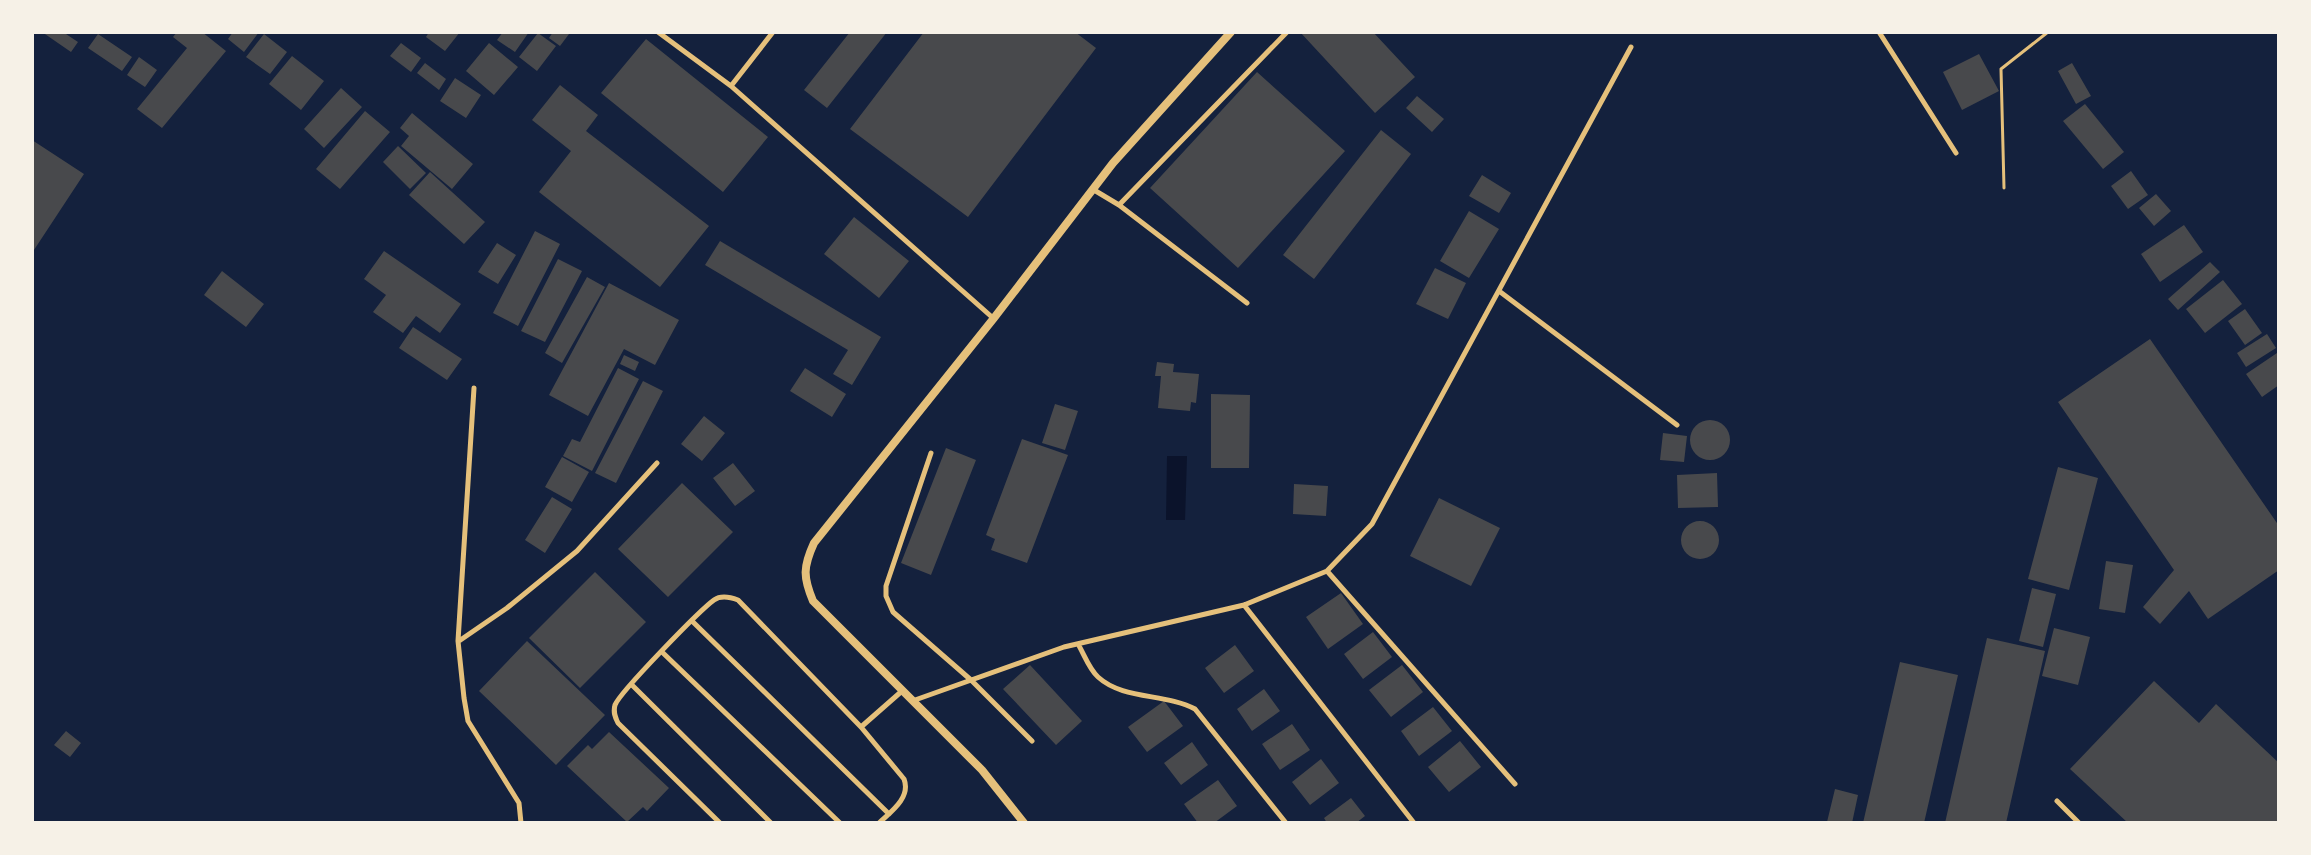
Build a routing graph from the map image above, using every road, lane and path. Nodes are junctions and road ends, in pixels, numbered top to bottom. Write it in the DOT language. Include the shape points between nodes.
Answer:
graph roads {
  1 [pos="658,32"];
  2 [pos="773,32"];
  3 [pos="1231,32"];
  4 [pos="1287,32"];
  5 [pos="1879,32"];
  6 [pos="2048,32"];
  7 [pos="1631,47"];
  8 [pos="731,86"];
  9 [pos="1956,153"];
  10 [pos="2004,188"];
  11 [pos="1093,189"];
  12 [pos="1119,205"];
  13 [pos="1499,291"];
  14 [pos="1247,303"];
  15 [pos="994,318"];
  16 [pos="474,388"];
  17 [pos="1677,425"];
  18 [pos="931,453"];
  19 [pos="657,463"];
  20 [pos="1327,571"];
  21 [pos="1244,605"];
  22 [pos="692,621"];
  23 [pos="458,641"];
  24 [pos="1078,644"];
  25 [pos="662,652"];
  26 [pos="971,680"];
  27 [pos="631,684"];
  28 [pos="904,690"];
  29 [pos="915,700"];
  30 [pos="861,727"];
  31 [pos="1032,741"];
  32 [pos="1515,784"];
  33 [pos="2057,801"];
  34 [pos="889,814"];
  35 [pos="521,823"];
  36 [pos="720,823"];
  37 [pos="771,823"];
  38 [pos="840,823"];
  39 [pos="879,823"];
  40 [pos="1024,823"];
  41 [pos="1286,823"];
  42 [pos="1414,823"];
  43 [pos="2079,823"];
  1 -- 8 [label="lane"];
  2 -- 8 [label="lane"];
  3 -- 11 [label="street"];
  4 -- 12 [label="lane"];
  5 -- 9 [label="lane"];
  6 -- 10 [label="path" via="2001,69"];
  7 -- 13 [label="lane"];
  8 -- 15 [label="lane"];
  11 -- 12 [label="lane"];
  11 -- 15 [label="street"];
  12 -- 14 [label="lane"];
  13 -- 17 [label="lane"];
  13 -- 20 [label="lane" via="1372,524"];
  15 -- 28 [label="street" via="805,561 805,582 813,601"];
  16 -- 23 [label="lane"];
  18 -- 26 [label="lane" via="886,596 893,612"];
  19 -- 23 [label="lane" via="577,551"];
  20 -- 21 [label="lane"];
  20 -- 32 [label="lane"];
  21 -- 24 [label="lane"];
  21 -- 42 [label="lane"];
  22 -- 25 [label="lane"];
  22 -- 30 [label="lane" via="714,600 738,600"];
  22 -- 34 [label="lane"];
  23 -- 35 [label="lane" via="468,721 519,803"];
  24 -- 26 [label="lane"];
  24 -- 41 [label="lane" via="1096,676 1120,689 1195,709"];
  25 -- 27 [label="lane"];
  25 -- 38 [label="lane"];
  26 -- 29 [label="lane"];
  26 -- 31 [label="lane"];
  27 -- 36 [label="lane" via="616,703 618,723"];
  27 -- 37 [label="lane"];
  28 -- 29 [label="street"];
  28 -- 30 [label="lane"];
  29 -- 40 [label="street"];
  30 -- 34 [label="lane" via="906,783 905,796"];
  33 -- 43 [label="lane"];
  34 -- 39 [label="lane"];
}
